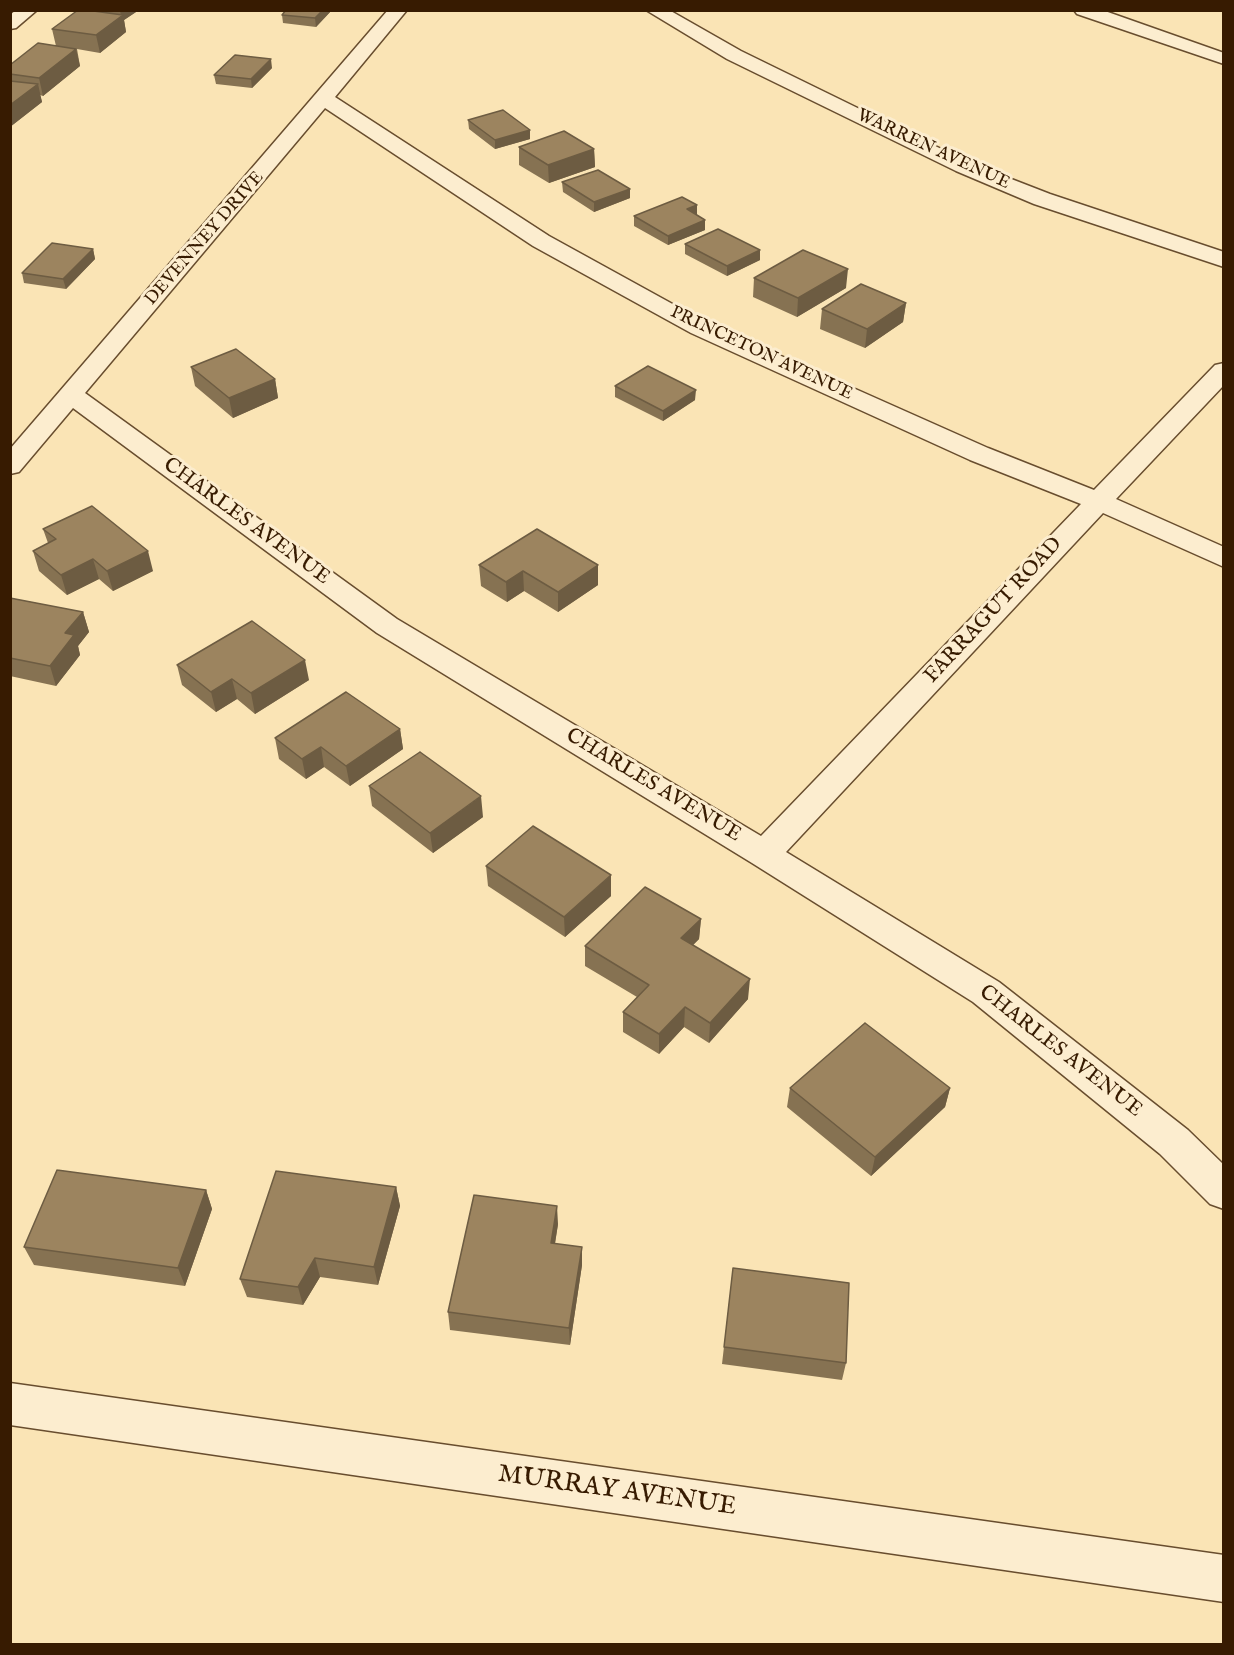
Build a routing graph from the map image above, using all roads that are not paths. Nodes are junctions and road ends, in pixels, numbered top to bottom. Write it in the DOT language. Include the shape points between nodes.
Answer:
graph roads {
  1 [pos="28,10"];
  2 [pos="398,10"];
  3 [pos="655,10"];
  4 [pos="1083,10"];
  5 [pos="10,24"];
  6 [pos="1224,59"];
  7 [pos="326,99"];
  8 [pos="1224,260"];
  9 [pos="1224,370"];
  10 [pos="72,395"];
  11 [pos="10,466"];
  12 [pos="1098,501"];
  13 [pos="1224,558"];
  14 [pos="764,854"];
  15 [pos="1224,1192"];
  16 [pos="10,1404"];
  17 [pos="1224,1579"];
  1 -- 5 [label="street"];
  2 -- 7 [label="street, DEVENNEY DRIVE"];
  3 -- 8 [label="street, WARREN AVENUE" via="734,56 963,167 1042,199"];
  4 -- 6 [label="street"];
  7 -- 10 [label="street, DEVENNEY DRIVE"];
  7 -- 12 [label="street, PRINCETON AVENUE" via="541,241 699,328 979,454"];
  9 -- 12 [label="street, FARRAGUT ROAD"];
  10 -- 11 [label="street, DEVENNEY DRIVE"];
  10 -- 14 [label="street, CHARLES AVENUE" via="387,626"];
  12 -- 13 [label="street, PRINCETON AVENUE"];
  12 -- 14 [label="street, FARRAGUT ROAD"];
  14 -- 15 [label="street, CHARLES AVENUE" via="986,992 1174,1142"];
  16 -- 17 [label="street, MURRAY AVENUE"];
}
